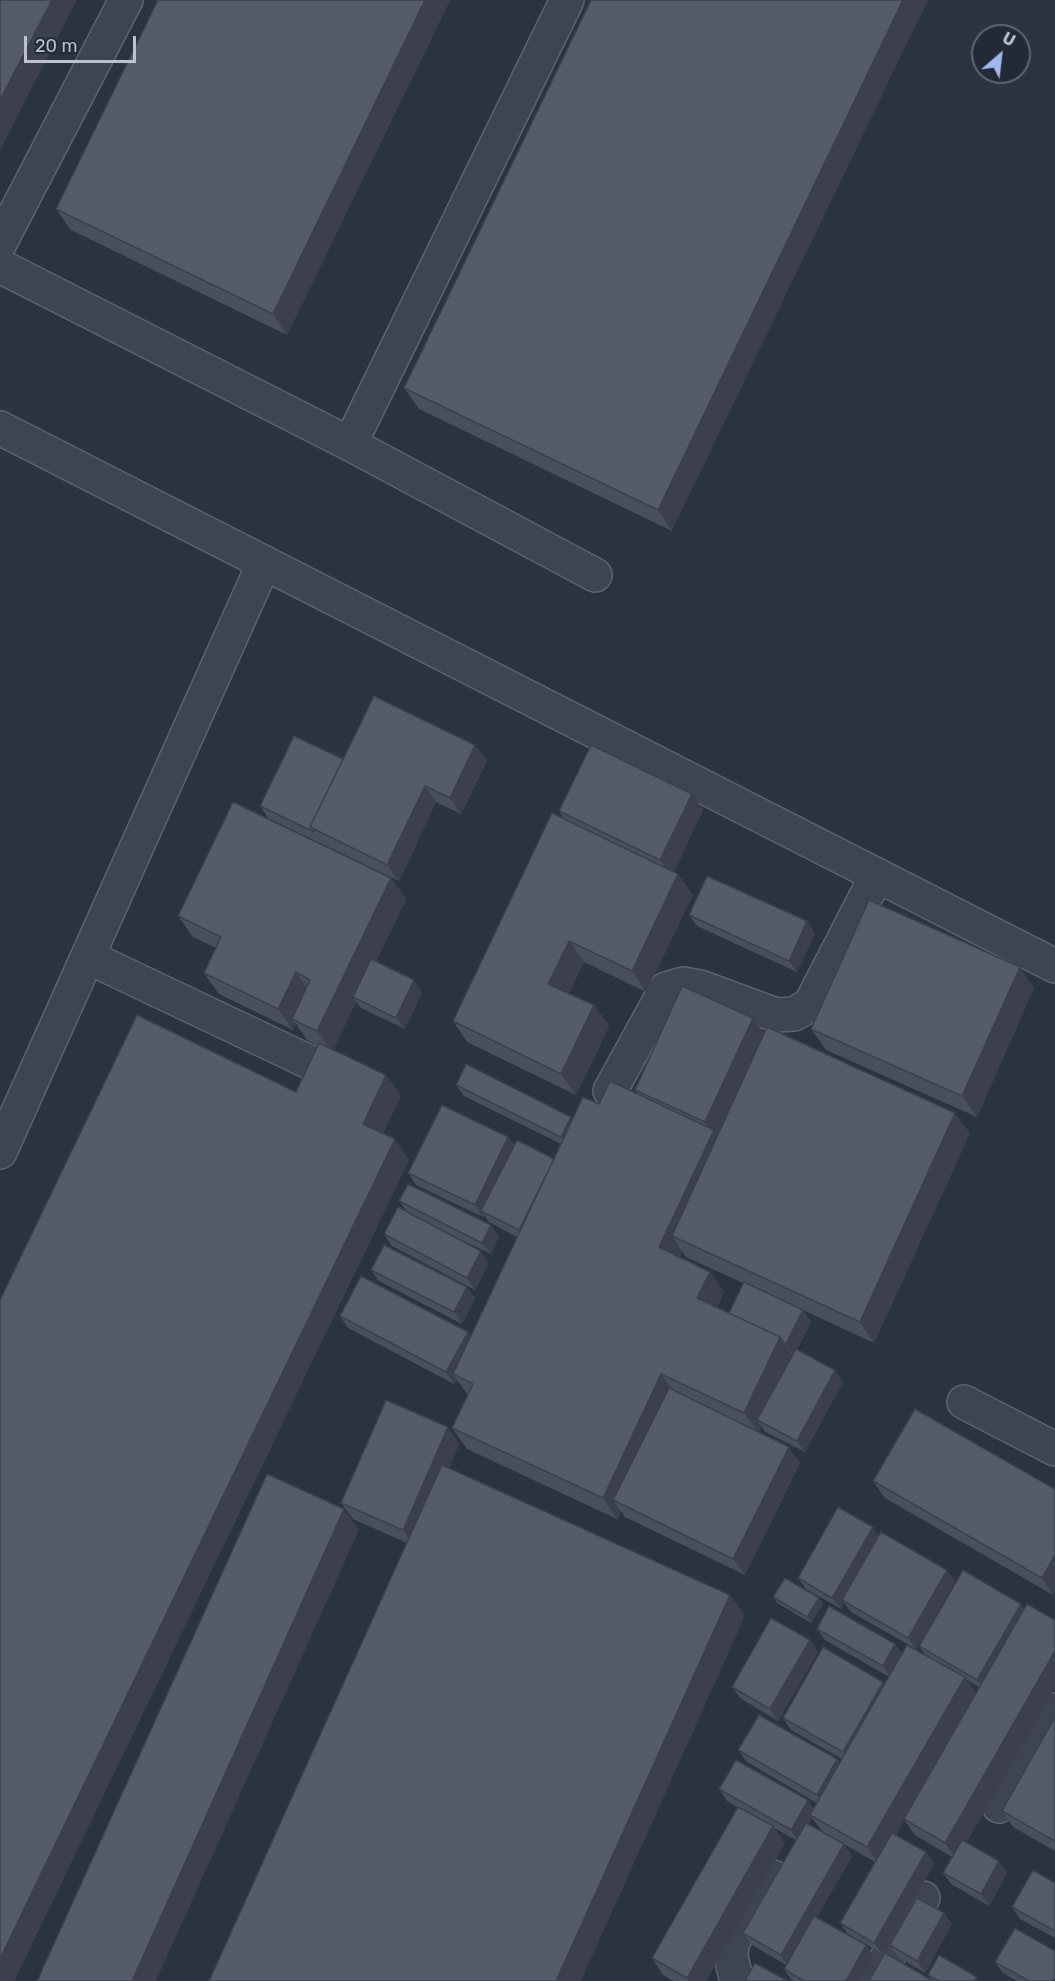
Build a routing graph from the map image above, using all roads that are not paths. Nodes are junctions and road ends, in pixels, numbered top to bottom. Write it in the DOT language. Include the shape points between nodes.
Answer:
graph roads {
  1 [pos="126,0"];
  2 [pos="567,0"];
  3 [pos="0,243"];
  4 [pos="0,266"];
  5 [pos="0,428"];
  6 [pos="350,444"];
  7 [pos="264,563"];
  8 [pos="595,575"];
  9 [pos="877,875"];
  10 [pos="88,957"];
  11 [pos="1055,966"];
  12 [pos="326,1070"];
  13 [pos="610,1091"];
  14 [pos="0,1152"];
  15 [pos="964,1402"];
  16 [pos="1055,1449"];
  17 [pos="1055,1710"];
  18 [pos="999,1806"];
  19 [pos="773,1877"];
  20 [pos="923,1898"];
  21 [pos="737,1981"];
  22 [pos="873,1981"];
  1 -- 3 [label="street"];
  2 -- 6 [label="street"];
  4 -- 6 [label="street"];
  5 -- 7 [label="street"];
  6 -- 8 [label="street"];
  7 -- 9 [label="street"];
  7 -- 10 [label="street"];
  9 -- 11 [label="street"];
  9 -- 13 [label="street" via="810,1005 794,1014 776,1015 700,987 683,984 666,989"];
  10 -- 12 [label="street"];
  10 -- 14 [label="street"];
  15 -- 16 [label="street"];
  17 -- 18 [label="street"];
  19 -- 21 [label="street" via="732,1943"];
  20 -- 22 [label="street"];
}
